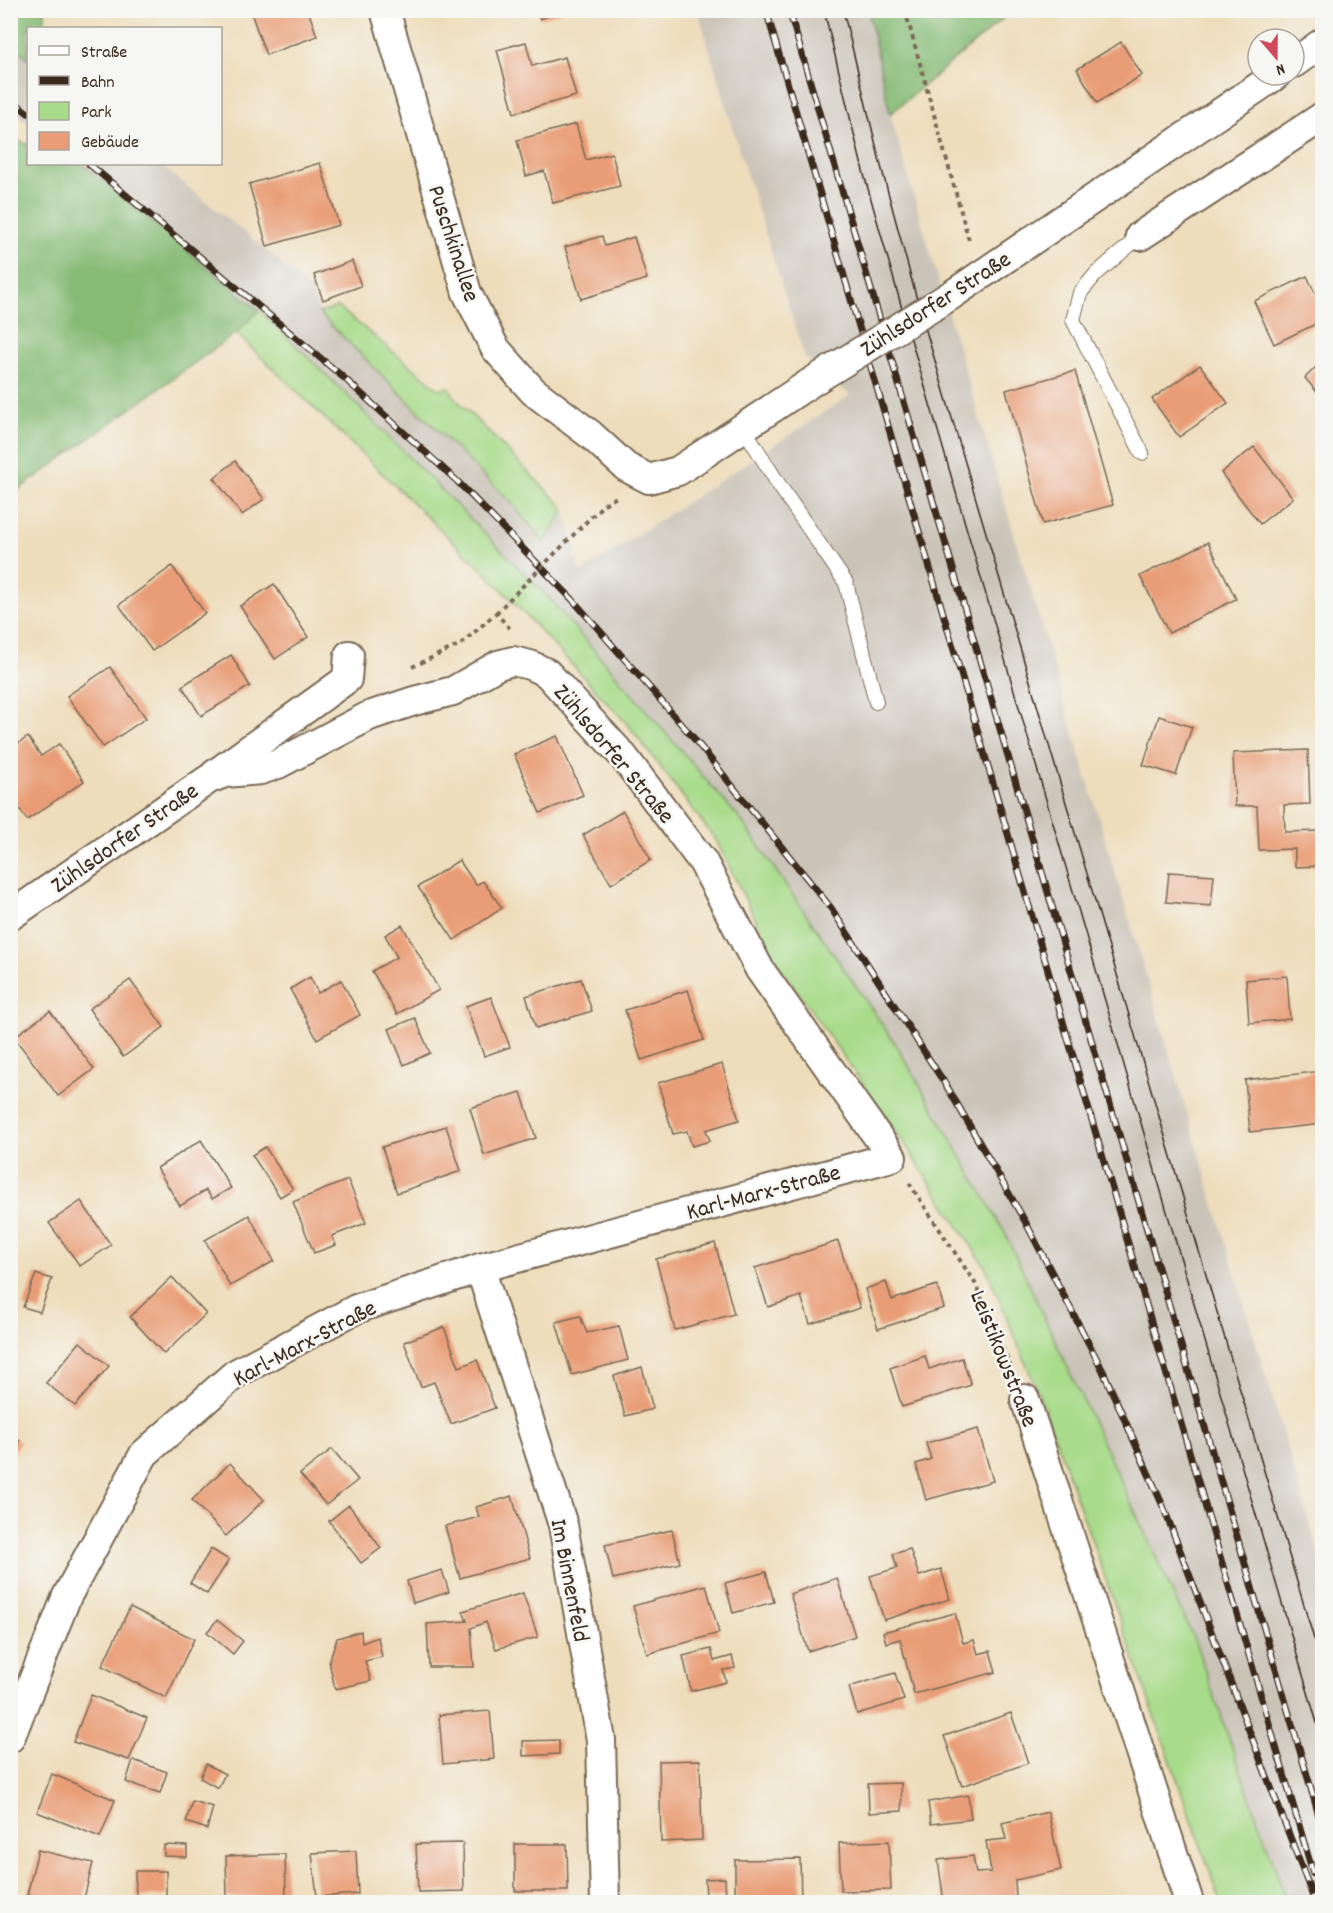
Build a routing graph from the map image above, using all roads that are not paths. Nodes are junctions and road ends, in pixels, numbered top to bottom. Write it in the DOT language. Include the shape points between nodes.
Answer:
graph roads {
  1 [pos="385,10"];
  2 [pos="1323,43"];
  3 [pos="1306,55"];
  4 [pos="1258,87"];
  5 [pos="1323,117"];
  6 [pos="1140,236"];
  7 [pos="743,427"];
  8 [pos="591,435"];
  9 [pos="1142,453"];
  10 [pos="349,655"];
  11 [pos="876,702"];
  12 [pos="209,779"];
  13 [pos="10,916"];
  14 [pos="892,1156"];
  15 [pos="480,1268"];
  16 [pos="1025,1399"];
  17 [pos="10,1738"];
  18 [pos="605,1902"];
  19 [pos="1189,1902"];
  1 -- 8 [label="street, Puschkinallee" via="467,293 495,348 533,391"];
  2 -- 3 [label="street"];
  4 -- 7 [label="street, Zühlsdorfer Straße, bridge" via="950,296"];
  5 -- 6 [label="street"];
  6 -- 9 [label="lane" via="1080,293 1073,320"];
  7 -- 8 [label="street, Zühlsdorfer Straße" via="678,471 650,479 626,467"];
  7 -- 11 [label="lane" via="846,583"];
  10 -- 12 [label="street, Zühlsdorfer Straße" via="347,679"];
  12 -- 13 [label="street, Zühlsdorfer Straße"];
  12 -- 14 [label="street, Zühlsdorfer Straße" via="278,764 369,716 453,691 498,665 513,661 547,673 623,756 707,868 760,970"];
  14 -- 15 [label="street, Karl-Marx-Straße"];
  15 -- 17 [label="street, Karl-Marx-Straße" via="356,1309 235,1374 144,1454 67,1596"];
  15 -- 18 [label="street, Im Binnenfeld" via="563,1526 601,1740"];
  16 -- 19 [label="street, Leistikowstraße"];
}
